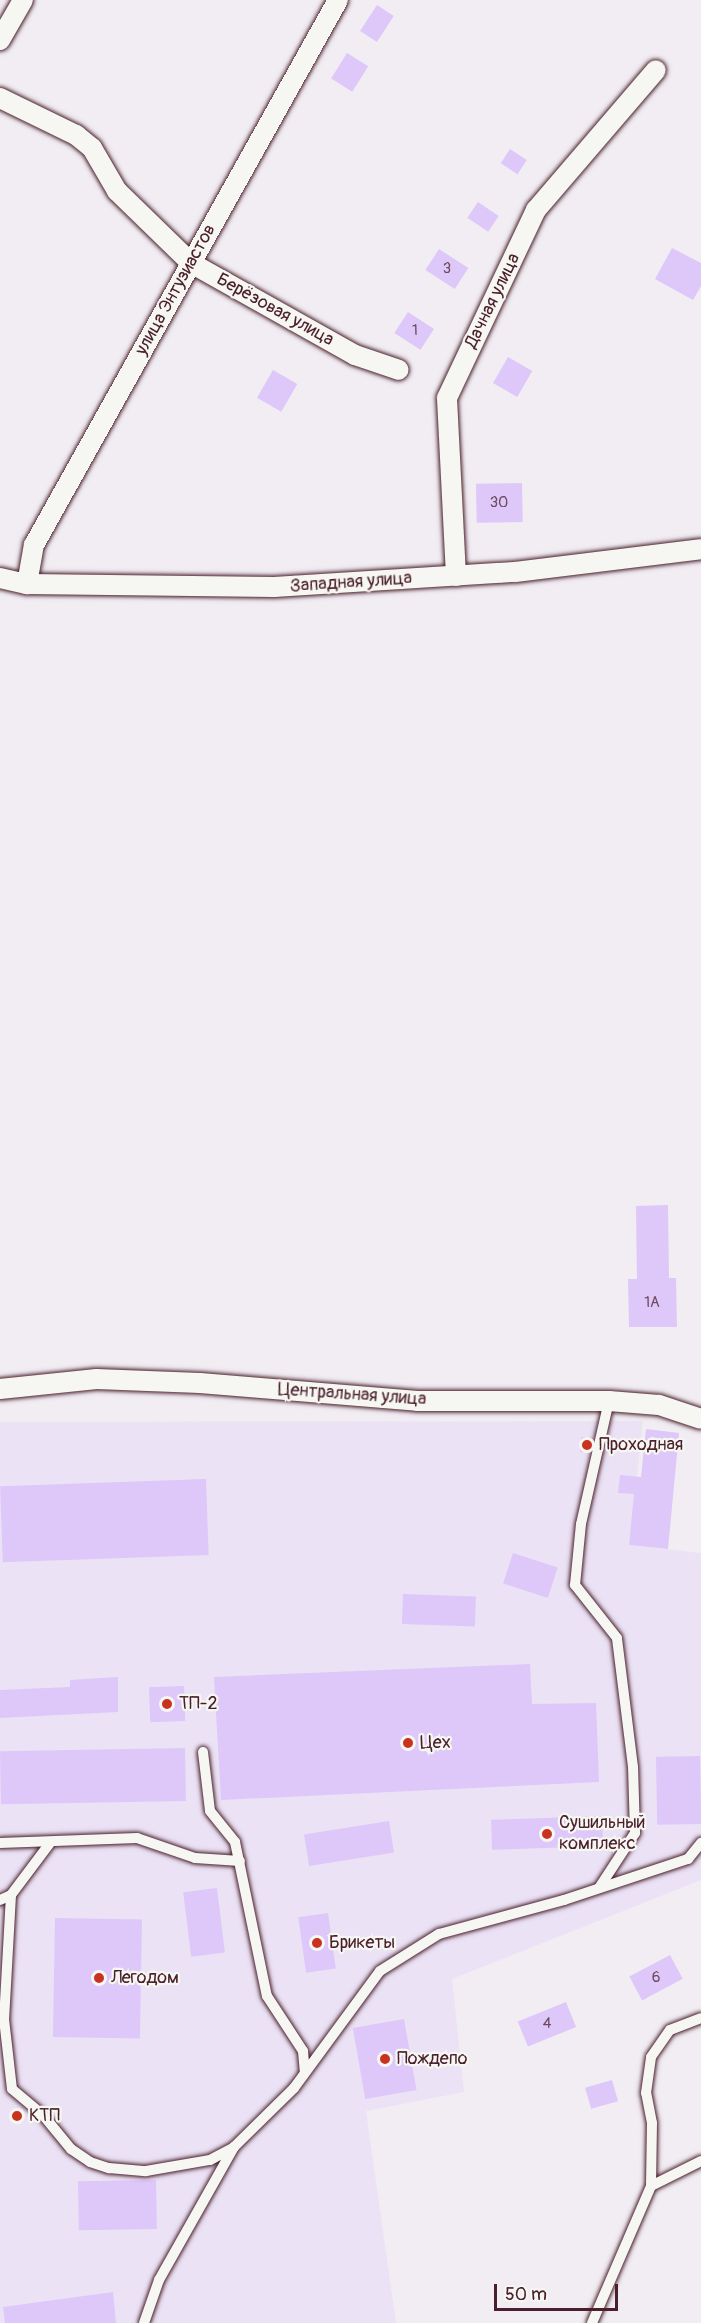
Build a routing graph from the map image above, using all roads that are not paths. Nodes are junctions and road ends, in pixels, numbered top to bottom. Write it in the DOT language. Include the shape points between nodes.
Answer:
graph roads {
  1 [pos="23,0"];
  2 [pos="338,0"];
  3 [pos="0,40"];
  4 [pos="656,70"];
  5 [pos="0,98"];
  6 [pos="191,263"];
  7 [pos="399,370"];
  8 [pos="701,549"];
  9 [pos="456,576"];
  10 [pos="0,578"];
  11 [pos="27,584"];
  12 [pos="0,1389"];
  13 [pos="609,1401"];
  14 [pos="697,1410"];
  15 [pos="203,1752"];
  16 [pos="0,1843"];
  17 [pos="50,1843"];
  18 [pos="701,1843"];
  19 [pos="240,1861"];
  20 [pos="599,1888"];
  21 [pos="11,1895"];
  22 [pos="0,1900"];
  23 [pos="701,2018"];
  24 [pos="305,2072"];
  25 [pos="234,2147"];
  26 [pos="701,2161"];
  27 [pos="651,2186"];
  28 [pos="144,2323"];
  29 [pos="592,2323"];
  1 -- 3 [label="street"];
  2 -- 6 [label="street, улица Энтузиастов"];
  4 -- 9 [label="street, Дачная улица" via="536,210 447,398"];
  5 -- 6 [label="street, Берёзовая улица" via="76,135 92,148 117,191"];
  6 -- 7 [label="street, Берёзовая улица" via="355,356"];
  6 -- 11 [label="street, улица Энтузиастов" via="34,545"];
  8 -- 9 [label="street, Западная улица"];
  9 -- 11 [label="street, Западная улица" via="274,587"];
  10 -- 11 [label="street, Западная улица"];
  12 -- 13 [label="street, Центральная улица" via="96,1379 200,1383 417,1401"];
  13 -- 14 [label="street, Центральная улица"];
  13 -- 20 [label="lane" via="581,1524 575,1585 617,1638 633,1767 635,1833"];
  15 -- 19 [label="lane" via="210,1811 235,1842"];
  16 -- 17 [label="lane"];
  17 -- 19 [label="lane" via="137,1838 195,1858"];
  17 -- 21 [label="lane"];
  18 -- 20 [label="lane" via="688,1859"];
  19 -- 24 [label="lane" via="267,1996 303,2051"];
  20 -- 24 [label="lane" via="439,1934 380,1971"];
  21 -- 22 [label="lane"];
  21 -- 25 [label="lane" via="4,2019 12,2089 43,2115 71,2149 109,2168 146,2171 190,2165"];
  23 -- 27 [label="lane" via="670,2030 651,2056 646,2093 652,2123"];
  24 -- 25 [label="lane" via="294,2088"];
  25 -- 28 [label="lane" via="159,2280"];
  26 -- 27 [label="lane"];
  27 -- 29 [label="lane"];
}
